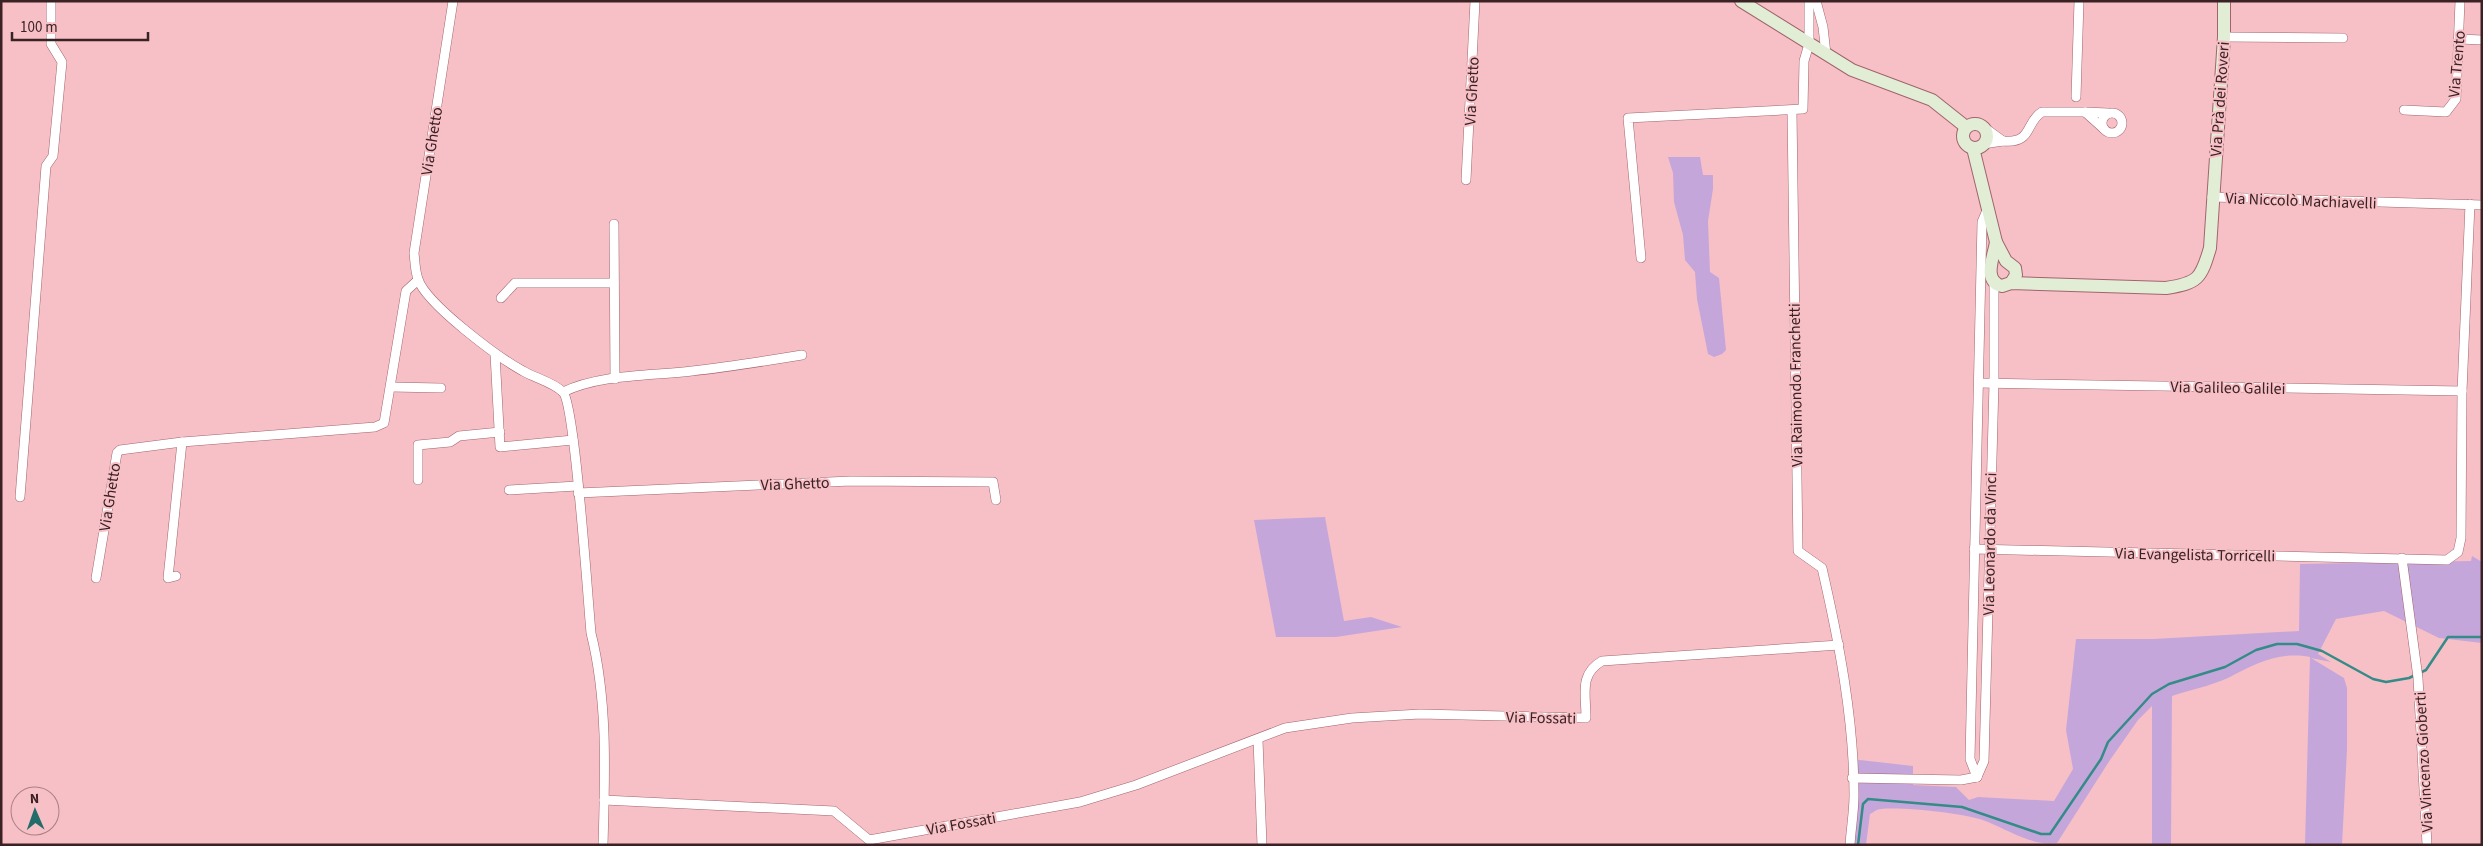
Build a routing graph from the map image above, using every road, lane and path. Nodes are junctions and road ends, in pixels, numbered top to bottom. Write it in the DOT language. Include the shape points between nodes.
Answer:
graph roads {
  1 [pos="51,1"];
  2 [pos="453,1"];
  3 [pos="1475,1"];
  4 [pos="1741,1"];
  5 [pos="1809,1"];
  6 [pos="1816,1"];
  7 [pos="2080,1"];
  8 [pos="2224,1"];
  9 [pos="2460,1"];
  10 [pos="2224,37"];
  11 [pos="2343,38"];
  12 [pos="2460,39"];
  13 [pos="2482,40"];
  14 [pos="1809,44"];
  15 [pos="1826,54"];
  16 [pos="2076,97"];
  17 [pos="2404,110"];
  18 [pos="1792,111"];
  19 [pos="2085,112"];
  20 [pos="2108,113"];
  21 [pos="1982,126"];
  22 [pos="1966,127"];
  23 [pos="2104,129"];
  24 [pos="2003,140"];
  25 [pos="1978,146"];
  26 [pos="1466,180"];
  27 [pos="2212,197"];
  28 [pos="2470,204"];
  29 [pos="2482,205"];
  30 [pos="1989,206"];
  31 [pos="614,224"];
  32 [pos="1996,242"];
  33 [pos="1641,258"];
  34 [pos="2006,261"];
  35 [pos="1993,265"];
  36 [pos="418,280"];
  37 [pos="2007,281"];
  38 [pos="614,283"];
  39 [pos="501,298"];
  40 [pos="495,354"];
  41 [pos="802,356"];
  42 [pos="614,379"];
  43 [pos="1979,383"];
  44 [pos="1994,383"];
  45 [pos="391,387"];
  46 [pos="441,388"];
  47 [pos="2462,391"];
  48 [pos="563,392"];
  49 [pos="500,432"];
  50 [pos="573,440"];
  51 [pos="182,442"];
  52 [pos="418,480"];
  53 [pos="578,489"];
  54 [pos="509,490"];
  55 [pos="20,497"];
  56 [pos="996,500"];
  57 [pos="1974,549"];
  58 [pos="1989,550"];
  59 [pos="2402,558"];
  60 [pos="176,576"];
  61 [pos="96,578"];
  62 [pos="1840,646"];
  63 [pos="1258,740"];
  64 [pos="1977,777"];
  65 [pos="1852,778"];
  66 [pos="604,800"];
  67 [pos="604,845"];
  68 [pos="1262,845"];
  69 [pos="1850,845"];
  70 [pos="2427,845"];
  1 -- 55 [label="street" via="51,44 62,62 53,156 46,166"];
  2 -- 36 [label="street, Via Ghetto" via="414,253"];
  3 -- 26 [label="street, Via Ghetto"];
  4 -- 14 [label="main road"];
  5 -- 14 [label="street"];
  6 -- 15 [label="street"];
  7 -- 16 [label="street"];
  8 -- 10 [label="main road, Via Prà dei Roveri"];
  9 -- 12 [label="street, Via Trento"];
  10 -- 11 [label="street"];
  10 -- 27 [label="main road, Via Prà dei Roveri"];
  12 -- 13 [label="street"];
  12 -- 17 [label="street, Via Trento" via="2453,105 2446,112"];
  14 -- 15 [label="main road"];
  14 -- 18 [label="street" via="1804,61 1802,110"];
  15 -- 22 [label="main road" via="1852,70 1931,99"];
  18 -- 33 [label="street" via="1628,118"];
  18 -- 62 [label="street, Via Raimondo Franchetti" via="1798,551 1822,568"];
  19 -- 20 [label="street"];
  19 -- 23 [label="street"];
  19 -- 24 [label="street" via="2042,112 2022,138"];
  20 -- 23 [label="street" via="2102,119"];
  20 -- 23 [label="street" via="2119,115 2123,124 2114,133"];
  21 -- 22 [label="main road" via="1973,123"];
  21 -- 24 [label="street"];
  21 -- 25 [label="main road" via="1987,134"];
  22 -- 25 [label="main road" via="1962,134 1964,141"];
  24 -- 25 [label="street"];
  25 -- 30 [label="main road"];
  27 -- 28 [label="street, Via Niccolò Machiavelli"];
  27 -- 37 [label="main road, Via Niccolò Machiavelli" via="2210,248 2200,277 2190,284 2166,288"];
  28 -- 29 [label="street, Via Niccolò Machiavelli"];
  28 -- 47 [label="street"];
  30 -- 32 [label="main road"];
  30 -- 43 [label="street" via="1982,222"];
  31 -- 38 [label="street"];
  32 -- 34 [label="main road"];
  32 -- 35 [label="main road"];
  34 -- 35 [label="main road"];
  34 -- 37 [label="main road" via="2013,265"];
  35 -- 37 [label="main road" via="1990,272"];
  36 -- 40 [label="street, Via Ghetto" via="429,297"];
  36 -- 45 [label="street, Via Ghetto" via="406,291"];
  37 -- 44 [label="street, Via Leonardo da Vinci" via="1995,309"];
  38 -- 39 [label="street" via="515,283"];
  38 -- 42 [label="street"];
  40 -- 48 [label="street, Via Ghetto"];
  40 -- 49 [label="street"];
  41 -- 42 [label="street"];
  42 -- 48 [label="street" via="576,386"];
  43 -- 44 [label="street, Via Galileo Galilei"];
  43 -- 57 [label="street"];
  44 -- 47 [label="street, Via Galileo Galilei"];
  44 -- 58 [label="street, Via Leonardo da Vinci"];
  45 -- 46 [label="street"];
  45 -- 51 [label="street, Via Ghetto" via="384,423 375,427"];
  47 -- 59 [label="street, Via Evangelista Torricelli" via="2462,538 2458,552 2447,560"];
  48 -- 50 [label="street" via="570,412"];
  49 -- 50 [label="street" via="500,447"];
  49 -- 52 [label="street" via="418,445"];
  50 -- 53 [label="street"];
  51 -- 60 [label="street" via="168,578"];
  51 -- 61 [label="street, Via Ghetto" via="116,453"];
  53 -- 54 [label="street, Via Ghetto"];
  53 -- 56 [label="street, Via Ghetto" via="851,481 993,482"];
  53 -- 66 [label="street" via="591,633 601,695"];
  57 -- 58 [label="street, Via Evangelista Torricelli"];
  57 -- 64 [label="street" via="1970,759"];
  58 -- 59 [label="street, Via Evangelista Torricelli"];
  58 -- 64 [label="street, Via Leonardo da Vinci" via="1984,761"];
  59 -- 70 [label="street, Via Vincenzo Gioberti" via="2418,675"];
  62 -- 63 [label="street, Via Fossati" via="1602,661 1591,668 1586,677 1586,718 1420,714 1352,718 1285,728"];
  62 -- 65 [label="street"];
  63 -- 66 [label="street, Via Fossati" via="1080,802 869,840 834,811"];
  63 -- 68 [label="street"];
  64 -- 65 [label="street" via="1961,780"];
  65 -- 69 [label="street" via="1854,795"];
  66 -- 67 [label="street"];
}
